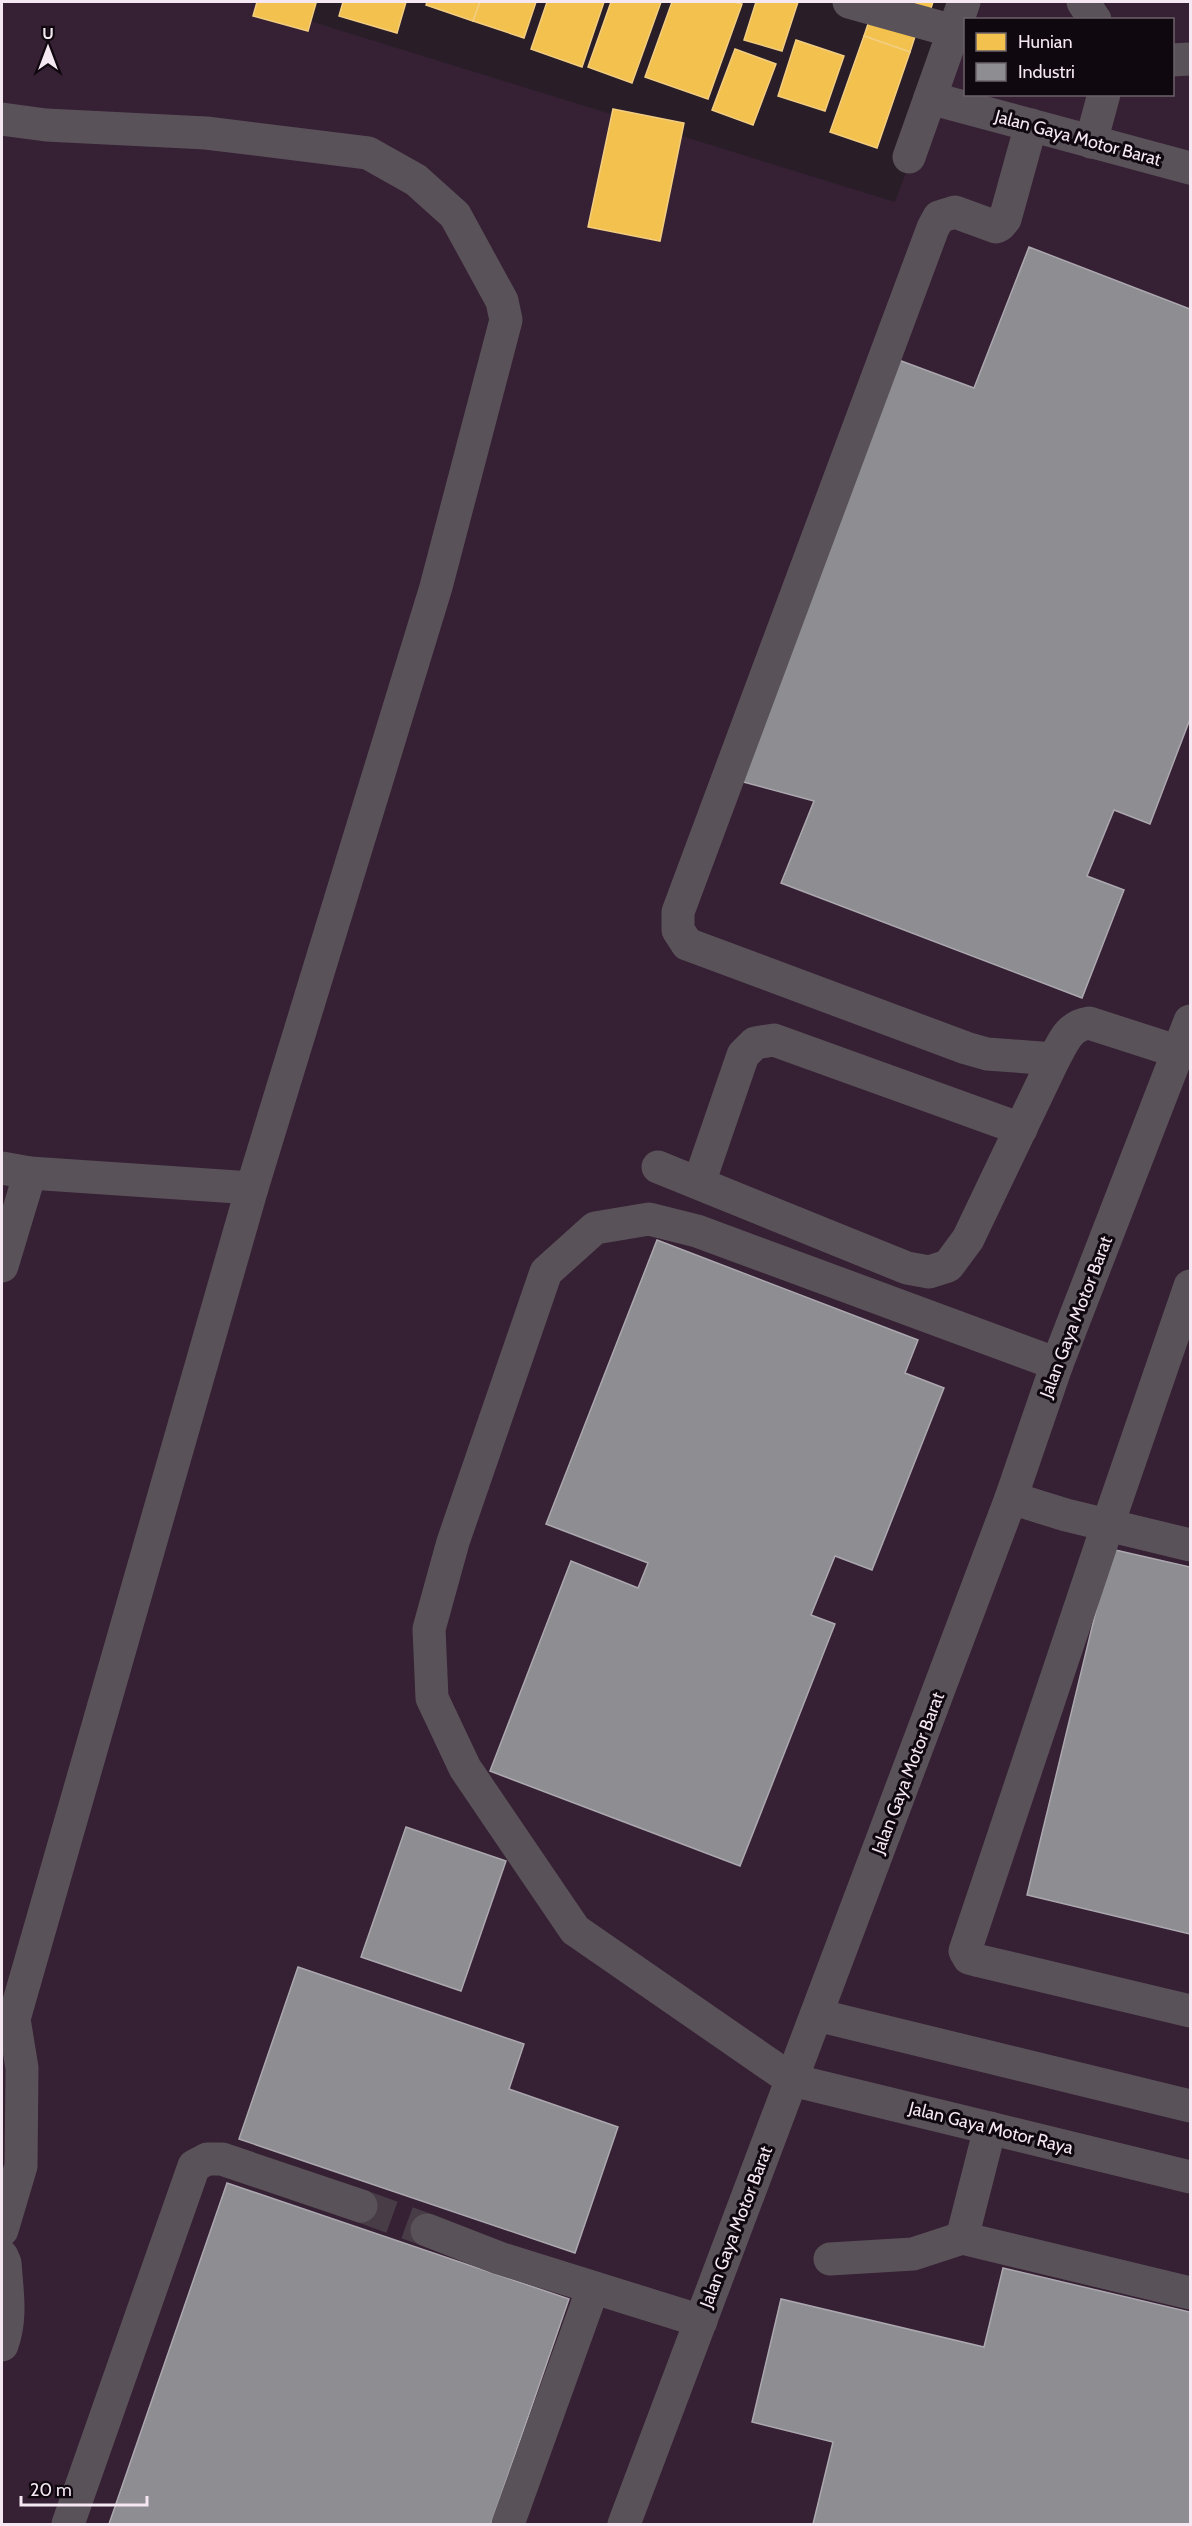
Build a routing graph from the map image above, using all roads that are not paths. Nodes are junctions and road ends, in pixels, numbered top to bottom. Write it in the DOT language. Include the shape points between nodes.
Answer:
graph roads {
  1 [pos="849,2"];
  2 [pos="1083,2"];
  3 [pos="958,16"];
  4 [pos="1094,18"];
  5 [pos="1191,59"];
  6 [pos="1174,60"];
  7 [pos="1103,96"];
  8 [pos="930,98"];
  9 [pos="2,119"];
  10 [pos="1031,125"];
  11 [pos="1091,142"];
  12 [pos="909,157"];
  13 [pos="1191,168"];
  14 [pos="1191,1021"];
  15 [pos="1179,1052"];
  16 [pos="1054,1059"];
  17 [pos="1021,1129"];
  18 [pos="658,1167"];
  19 [pos="16,1170"];
  20 [pos="699,1183"];
  21 [pos="252,1188"];
  22 [pos="2,1266"];
  23 [pos="1191,1286"];
  24 [pos="1057,1364"];
  25 [pos="1011,1498"];
  26 [pos="1108,1524"];
  27 [pos="1191,1545"];
  28 [pos="1191,2011"];
  29 [pos="817,2015"];
  30 [pos="8,2018"];
  31 [pos="792,2080"];
  32 [pos="1191,2106"];
  33 [pos="990,2128"];
  34 [pos="1191,2176"];
  35 [pos="361,2206"];
  36 [pos="2,2230"];
  37 [pos="427,2230"];
  38 [pos="962,2238"];
  39 [pos="2,2256"];
  40 [pos="830,2259"];
  41 [pos="593,2288"];
  42 [pos="1191,2293"];
  43 [pos="701,2321"];
  44 [pos="2,2345"];
  45 [pos="68,2524"];
  46 [pos="508,2524"];
  47 [pos="628,2524"];
  1 -- 3 [label="street"];
  2 -- 4 [label="street"];
  3 -- 8 [label="street"];
  5 -- 6 [label="street"];
  7 -- 11 [label="street"];
  8 -- 10 [label="street, Jalan Gaya Motor Barat"];
  8 -- 12 [label="street"];
  9 -- 21 [label="street" via="206,133 368,153 416,180 455,215 502,301 506,320 436,587"];
  10 -- 11 [label="street, Jalan Gaya Motor Barat"];
  10 -- 16 [label="street" via="1000,225 996,227 955,212 939,217 933,228 678,912 678,930 687,944 966,1048 987,1054"];
  11 -- 13 [label="street, Jalan Gaya Motor Barat"];
  14 -- 15 [label="street, Jalan Gaya Motor Barat"];
  15 -- 16 [label="street" via="1089,1023 1077,1025 1068,1034"];
  15 -- 24 [label="street, Jalan Gaya Motor Barat"];
  16 -- 17 [label="street"];
  17 -- 20 [label="street" via="968,1239 948,1266 929,1272 907,1268"];
  17 -- 20 [label="street" via="774,1040 755,1043 743,1055"];
  18 -- 20 [label="street"];
  19 -- 21 [label="street"];
  19 -- 22 [label="street"];
  21 -- 30 [label="street"];
  23 -- 26 [label="street"];
  24 -- 25 [label="street, Jalan Gaya Motor Barat"];
  24 -- 31 [label="street" via="696,1231 649,1219 595,1228 546,1272 453,1542 429,1629 432,1698 465,1768 575,1930"];
  25 -- 26 [label="street"];
  25 -- 29 [label="street, Jalan Gaya Motor Barat"];
  26 -- 27 [label="street"];
  26 -- 28 [label="street" via="965,1951 969,1958 980,1961"];
  29 -- 31 [label="street, Jalan Gaya Motor Barat"];
  29 -- 32 [label="street"];
  30 -- 36 [label="street" via="22,2068 21,2166"];
  31 -- 33 [label="street, Jalan Gaya Motor Raya"];
  31 -- 43 [label="street, Jalan Gaya Motor Barat"];
  33 -- 34 [label="street, Jalan Gaya Motor Raya"];
  33 -- 38 [label="street"];
  35 -- 45 [label="street" via="222,2159 207,2159 194,2166"];
  37 -- 41 [label="street"];
  38 -- 40 [label="street" via="913,2254"];
  38 -- 42 [label="street"];
  39 -- 44 [label="street" via="9,2315"];
  41 -- 43 [label="street"];
  41 -- 46 [label="street"];
  43 -- 47 [label="street, Jalan Gaya Motor Barat"];
}
